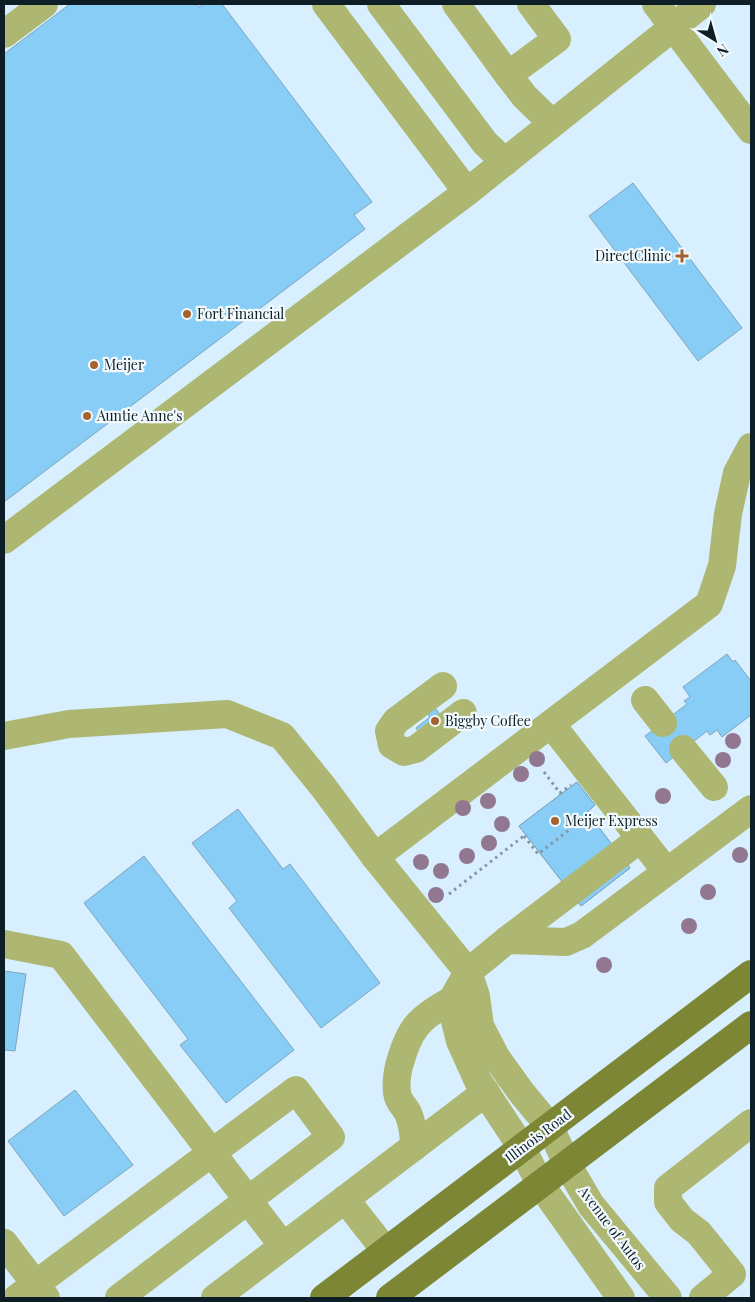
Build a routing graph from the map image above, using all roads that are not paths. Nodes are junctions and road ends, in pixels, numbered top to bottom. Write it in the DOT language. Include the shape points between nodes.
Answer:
graph roads {
  1 [pos="44,4"];
  2 [pos="326,4"];
  3 [pos="381,4"];
  4 [pos="456,4"];
  5 [pos="531,4"];
  6 [pos="656,4"];
  7 [pos="702,4"];
  8 [pos="672,26"];
  9 [pos="4,34"];
  10 [pos="508,75"];
  11 [pos="552,123"];
  12 [pos="751,130"];
  13 [pos="505,162"];
  14 [pos="467,192"];
  15 [pos="751,447"];
  16 [pos="744,490"];
  17 [pos="4,540"];
  18 [pos="443,686"];
  19 [pos="645,700"];
  20 [pos="463,713"];
  21 [pos="663,723"];
  22 [pos="551,724"];
  23 [pos="4,736"];
  24 [pos="683,750"];
  25 [pos="714,788"];
  26 [pos="751,809"];
  27 [pos="640,839"];
  28 [pos="376,857"];
  29 [pos="666,871"];
  30 [pos="507,940"];
  31 [pos="4,944"];
  32 [pos="468,972"];
  33 [pos="751,974"];
  34 [pos="452,1000"];
  35 [pos="751,1025"];
  36 [pos="486,1092"];
  37 [pos="751,1123"];
  38 [pos="550,1127"];
  39 [pos="414,1147"];
  40 [pos="522,1148"];
  41 [pos="212,1154"];
  42 [pos="567,1164"];
  43 [pos="540,1184"];
  44 [pos="344,1199"];
  45 [pos="248,1200"];
  46 [pos="4,1243"];
  47 [pos="283,1246"];
  48 [pos="385,1250"];
  49 [pos="742,1280"];
  50 [pos="33,1294"];
  51 [pos="119,1298"];
  52 [pos="214,1298"];
  53 [pos="324,1298"];
  54 [pos="390,1298"];
  55 [pos="621,1298"];
  56 [pos="668,1298"];
  57 [pos="703,1298"];
  1 -- 9 [label="street"];
  2 -- 14 [label="street"];
  3 -- 13 [label="street" via="485,143"];
  4 -- 10 [label="street"];
  5 -- 10 [label="street" via="557,39"];
  6 -- 8 [label="street"];
  7 -- 8 [label="street"];
  8 -- 11 [label="street"];
  8 -- 12 [label="street"];
  10 -- 11 [label="street"];
  11 -- 13 [label="street"];
  13 -- 14 [label="street"];
  14 -- 17 [label="street"];
  15 -- 16 [label="street" via="737,473"];
  16 -- 22 [label="street" via="728,514 722,566 709,604"];
  18 -- 20 [label="street" via="396,721 389,732 392,745 404,752 416,749"];
  19 -- 21 [label="street"];
  22 -- 27 [label="street"];
  22 -- 28 [label="street"];
  23 -- 28 [label="street" via="69,724 227,714 282,736"];
  24 -- 25 [label="street"];
  26 -- 29 [label="street"];
  27 -- 29 [label="street"];
  27 -- 30 [label="street"];
  28 -- 32 [label="street"];
  29 -- 30 [label="street" via="582,935 566,942"];
  30 -- 32 [label="street"];
  31 -- 41 [label="street" via="61,955"];
  32 -- 34 [label="street"];
  32 -- 38 [label="street, Avenue of Autos" via="476,996 480,1026 501,1064"];
  33 -- 38 [label="main road, Illinois Road"];
  34 -- 36 [label="street" via="460,1041"];
  34 -- 39 [label="street" via="432,1011 411,1032 405,1044 397,1076 397,1095 414,1130"];
  35 -- 42 [label="main road"];
  36 -- 39 [label="street"];
  36 -- 40 [label="street"];
  37 -- 49 [label="street" via="668,1188 668,1202 682,1220"];
  38 -- 40 [label="main road, Illinois Road"];
  38 -- 42 [label="street, Avenue of Autos"];
  39 -- 44 [label="street"];
  40 -- 43 [label="street"];
  40 -- 48 [label="main road, Illinois Road"];
  41 -- 45 [label="street"];
  41 -- 45 [label="street" via="296,1090 331,1137"];
  41 -- 50 [label="street"];
  42 -- 43 [label="main road"];
  42 -- 56 [label="street, Avenue of Autos" via="591,1205"];
  43 -- 54 [label="main road"];
  43 -- 55 [label="street"];
  44 -- 47 [label="street"];
  44 -- 48 [label="street"];
  45 -- 47 [label="street"];
  45 -- 51 [label="street"];
  46 -- 50 [label="street"];
  47 -- 52 [label="street"];
  48 -- 53 [label="main road, Illinois Road"];
  49 -- 57 [label="street"];
}
